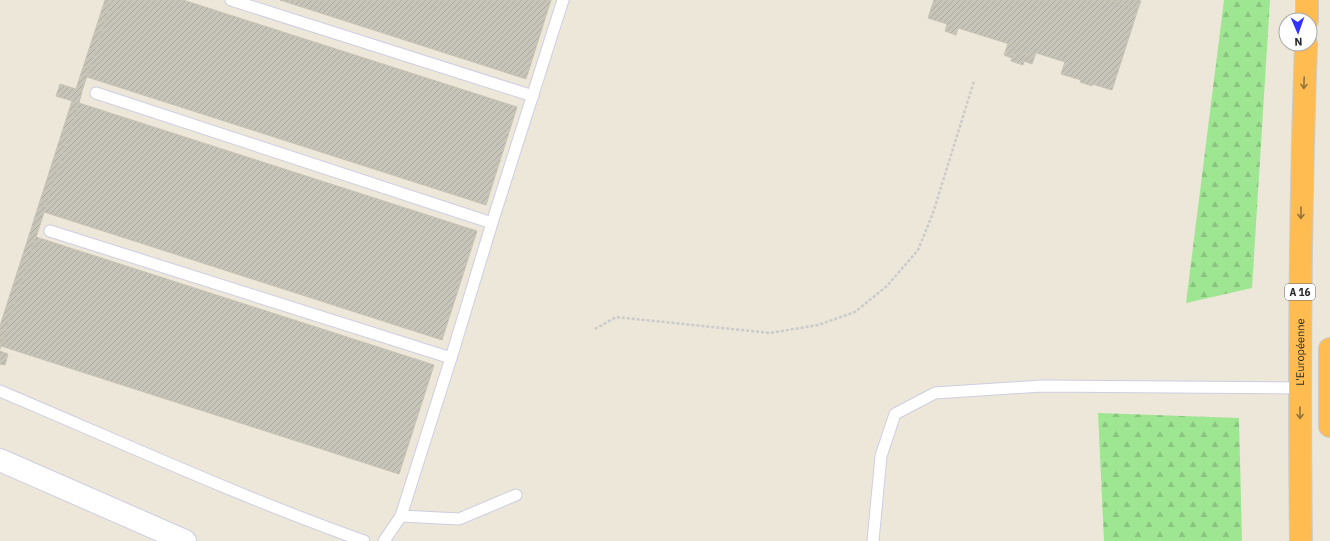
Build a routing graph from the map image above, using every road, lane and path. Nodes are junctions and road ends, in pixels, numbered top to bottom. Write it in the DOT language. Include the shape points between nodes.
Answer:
graph roads {
  1 [pos="231,0"];
  2 [pos="563,0"];
  3 [pos="1307,0"];
  4 [pos="1307,12"];
  5 [pos="1306,52"];
  6 [pos="974,81"];
  7 [pos="96,93"];
  8 [pos="533,96"];
  9 [pos="492,223"];
  10 [pos="50,231"];
  11 [pos="595,329"];
  12 [pos="1330,349"];
  13 [pos="451,358"];
  14 [pos="1330,387"];
  15 [pos="1299,388"];
  16 [pos="0,391"];
  17 [pos="1330,426"];
  18 [pos="0,460"];
  19 [pos="516,495"];
  20 [pos="402,516"];
  21 [pos="185,541"];
  22 [pos="364,541"];
  23 [pos="384,541"];
  24 [pos="873,541"];
  25 [pos="1301,541"];
  1 -- 8 [label="lane"];
  2 -- 8 [label="lane"];
  3 -- 4 [label="highway"];
  5 -- 15 [label="highway, L'Européenne / A 16, one-way"];
  6 -- 11 [label="path" via="933,213 918,250 887,286 855,312 818,325 770,333 616,317"];
  7 -- 9 [label="lane"];
  8 -- 9 [label="lane"];
  9 -- 13 [label="lane"];
  10 -- 13 [label="lane"];
  12 -- 14 [label="highway"];
  13 -- 20 [label="lane"];
  14 -- 17 [label="highway"];
  15 -- 24 [label="lane" via="1040,386 935,393 895,414 882,456"];
  15 -- 25 [label="highway, L'Européenne / A 16, one-way"];
  16 -- 22 [label="lane" via="242,493"];
  18 -- 21 [label="street"];
  19 -- 20 [label="lane" via="459,519"];
  20 -- 23 [label="lane"];
}
